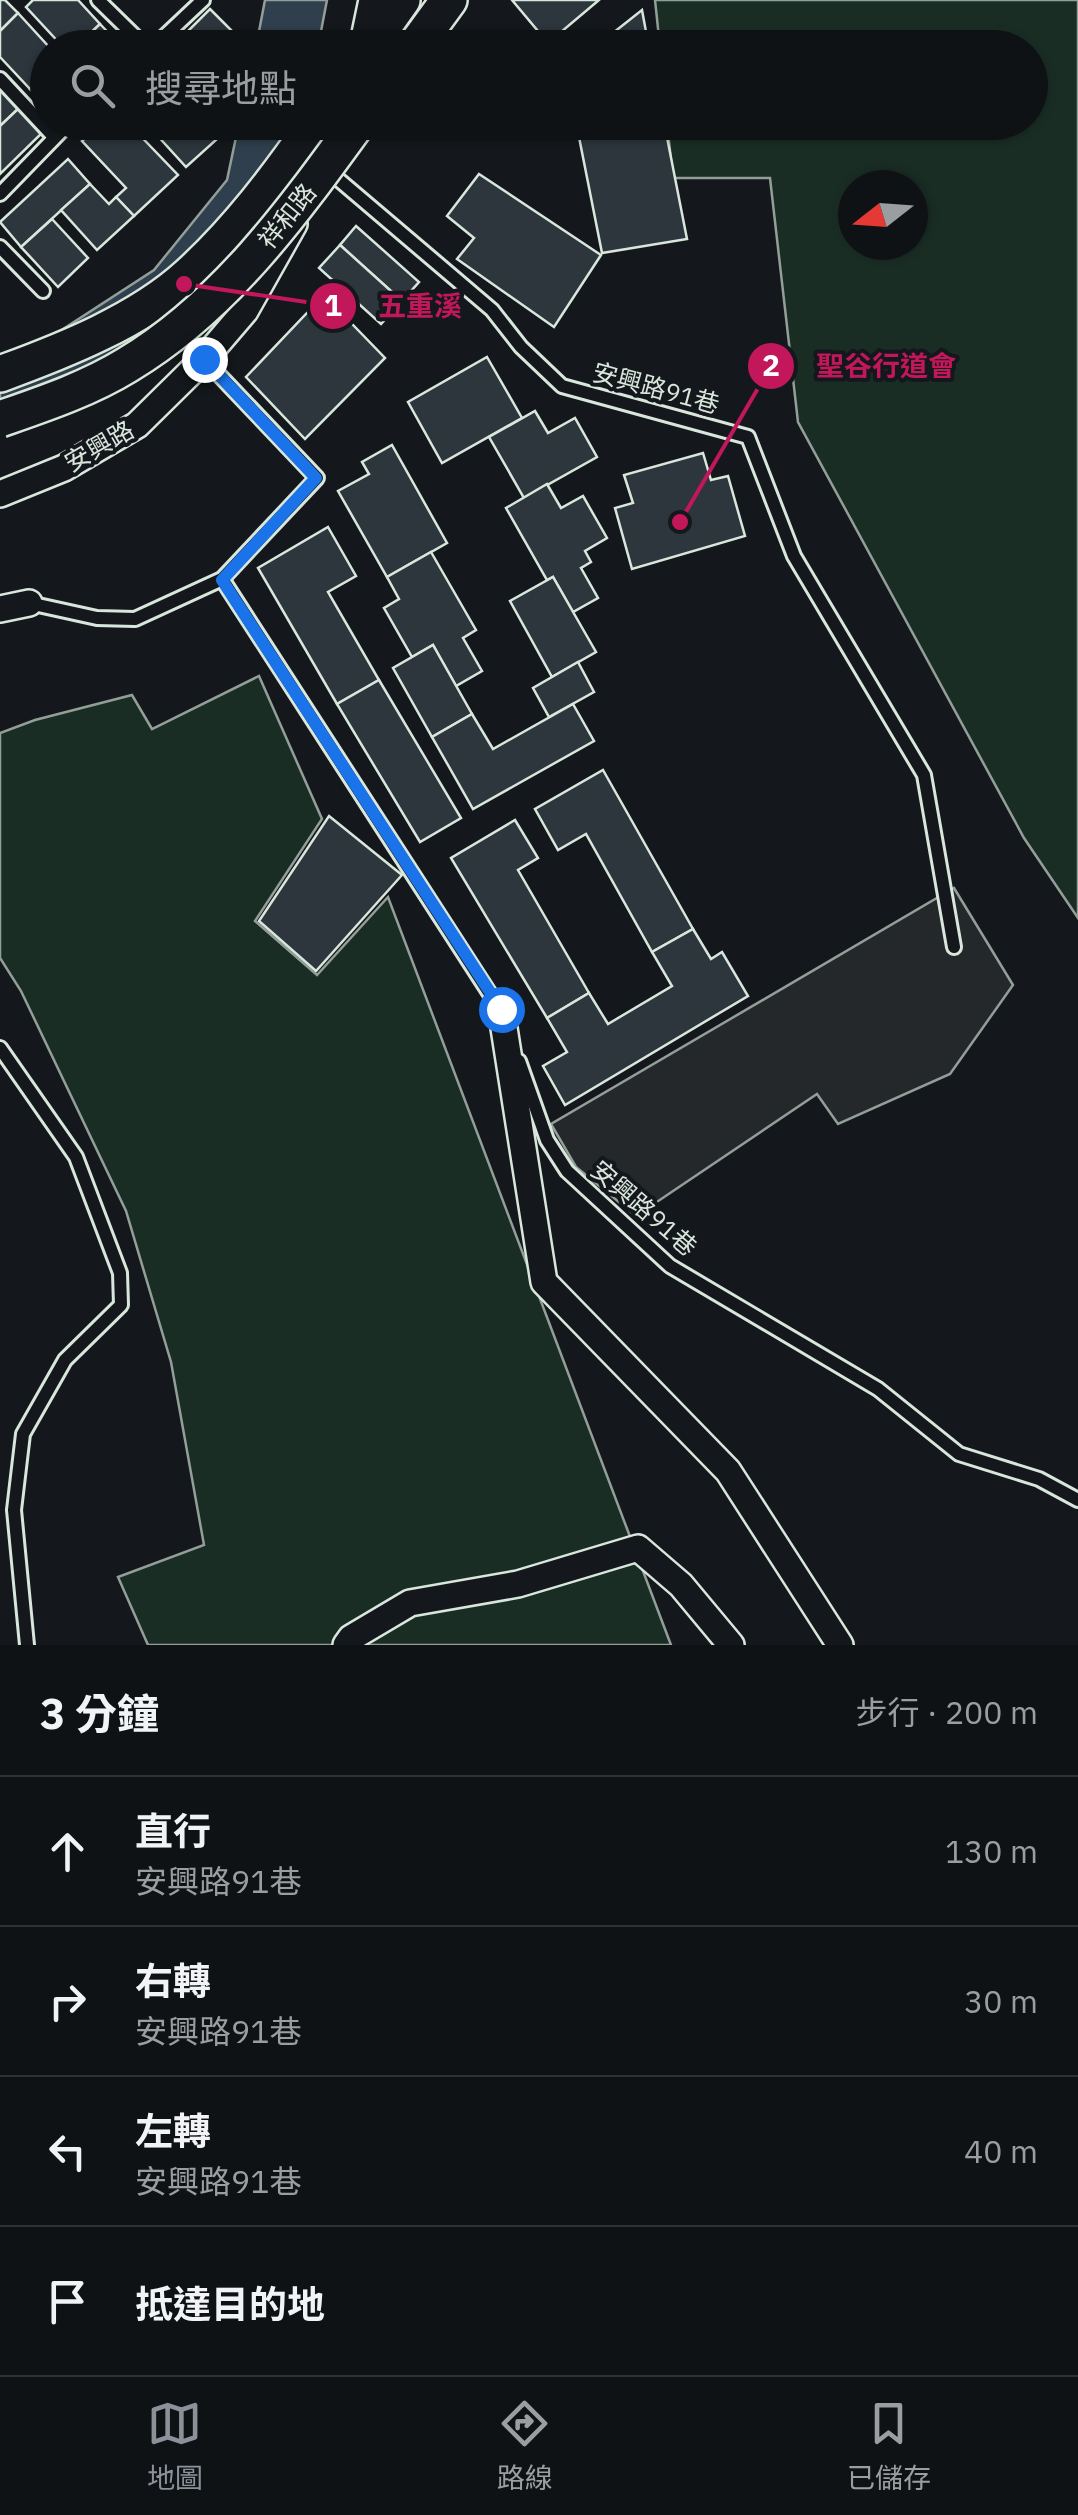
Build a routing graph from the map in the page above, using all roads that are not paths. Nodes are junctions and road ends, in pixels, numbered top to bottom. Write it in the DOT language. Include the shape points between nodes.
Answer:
graph roads {
  1 [pos="98,0"];
  2 [pos="203,0"];
  3 [pos="372,0"];
  4 [pos="402,0"];
  5 [pos="449,0"];
  6 [pos="130,30"];
  7 [pos="169,30"];
  8 [pos="368,30"];
  9 [pos="379,30"];
  10 [pos="427,30"];
  11 [pos="0,79"];
  12 [pos="30,111"];
  13 [pos="51,140"];
  14 [pos="303,140"];
  15 [pos="330,140"];
  16 [pos="345,140"];
  17 [pos="322,166"];
  18 [pos="0,194"];
  19 [pos="0,247"];
  20 [pos="43,291"];
  21 [pos="204,359"];
  22 [pos="0,374"];
  23 [pos="0,419"];
  24 [pos="0,494"];
  25 [pos="222,580"];
  26 [pos="29,603"];
  27 [pos="0,609"];
  28 [pos="954,946"];
  29 [pos="501,1009"];
  30 [pos="0,1048"];
  31 [pos="1078,1500"];
  32 [pos="27,1645"];
  33 [pos="346,1645"];
  34 [pos="731,1645"];
  35 [pos="840,1645"];
  1 -- 6 [label="lane"];
  2 -- 7 [label="lane"];
  3 -- 8 [label="street"];
  4 -- 9 [label="main road"];
  5 -- 10 [label="main road"];
  11 -- 12 [label="lane"];
  13 -- 18 [label="lane"];
  14 -- 22 [label="main road, 祥和路" via="258,202 186,277 112,328"];
  15 -- 17 [label="street, 安興路"];
  16 -- 23 [label="main road, 祥和路, bridge" via="290,216 191,320 126,366"];
  17 -- 21 [label="street, 安興路" via="245,311"];
  17 -- 28 [label="lane, 安興路91巷" via="492,310 562,386 748,437 794,556 924,775"];
  19 -- 20 [label="lane"];
  21 -- 24 [label="street, 安興路" via="137,425 64,468"];
  21 -- 25 [label="lane" via="316,478"];
  25 -- 26 [label="lane" via="135,619"];
  25 -- 29 [label="lane, 安興路91巷"];
  26 -- 27 [label="street"];
  29 -- 31 [label="lane, 安興路91巷" via="547,1140 567,1171 670,1266 878,1388 959,1454 1039,1479"];
  29 -- 35 [label="street" via="544,1282 728,1471"];
  30 -- 32 [label="lane" via="76,1157 120,1273 121,1305 65,1360 24,1434 14,1510"];
  33 -- 34 [label="street" via="410,1603 518,1584 638,1548 681,1585"];
}
